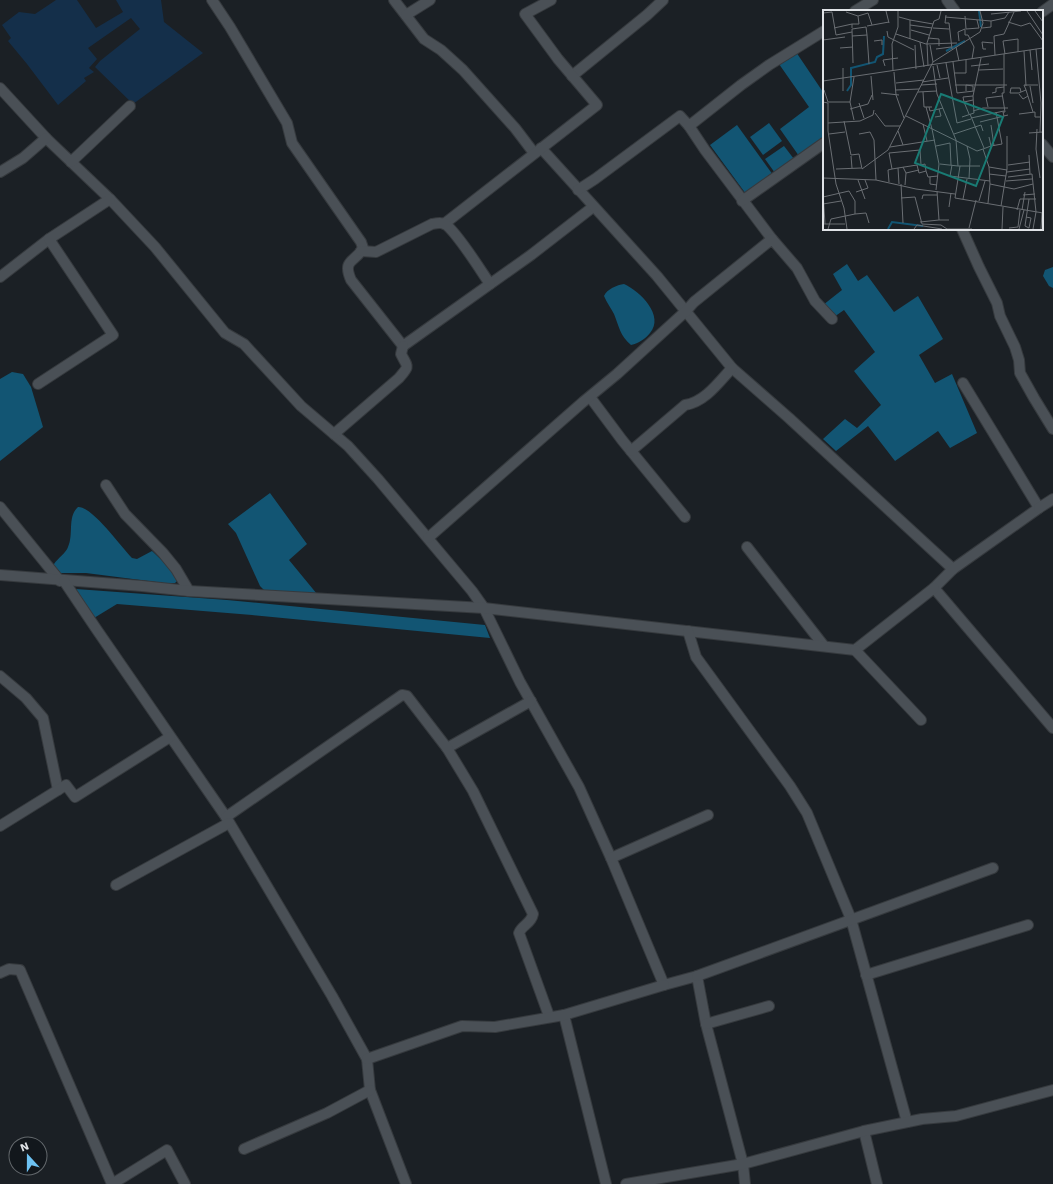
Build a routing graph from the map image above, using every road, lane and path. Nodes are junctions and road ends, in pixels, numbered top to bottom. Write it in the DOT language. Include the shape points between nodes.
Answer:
graph roads {
  1 [pos="212,0"];
  2 [pos="394,0"];
  3 [pos="430,0"];
  4 [pos="551,0"];
  5 [pos="663,0"];
  6 [pos="873,0"];
  7 [pos="947,0"];
  8 [pos="1053,4"];
  9 [pos="857,10"];
  10 [pos="954,10"];
  11 [pos="1043,11"];
  12 [pos="406,15"];
  13 [pos="823,32"];
  14 [pos="572,76"];
  15 [pos="0,88"];
  16 [pos="130,106"];
  17 [pos="689,126"];
  18 [pos="46,138"];
  19 [pos="823,144"];
  20 [pos="1043,145"];
  21 [pos="538,150"];
  22 [pos="1053,157"];
  23 [pos="71,162"];
  24 [pos="0,172"];
  25 [pos="578,190"];
  26 [pos="110,199"];
  27 [pos="742,201"];
  28 [pos="593,207"];
  29 [pos="444,224"];
  30 [pos="962,230"];
  31 [pos="49,239"];
  32 [pos="772,239"];
  33 [pos="361,251"];
  34 [pos="0,277"];
  35 [pos="490,284"];
  36 [pos="686,311"];
  37 [pos="832,319"];
  38 [pos="402,346"];
  39 [pos="732,368"];
  40 [pos="963,383"];
  41 [pos="38,384"];
  42 [pos="590,396"];
  43 [pos="1053,429"];
  44 [pos="334,434"];
  45 [pos="631,451"];
  46 [pos="106,485"];
  47 [pos="1053,499"];
  48 [pos="0,508"];
  49 [pos="1039,508"];
  50 [pos="685,517"];
  51 [pos="428,538"];
  52 [pos="747,547"];
  53 [pos="953,569"];
  54 [pos="0,575"];
  55 [pos="62,581"];
  56 [pos="934,588"];
  57 [pos="189,591"];
  58 [pos="484,608"];
  59 [pos="688,631"];
  60 [pos="824,646"];
  61 [pos="855,650"];
  62 [pos="0,676"];
  63 [pos="531,701"];
  64 [pos="921,720"];
  65 [pos="1053,728"];
  66 [pos="170,737"];
  67 [pos="447,748"];
  68 [pos="58,790"];
  69 [pos="708,815"];
  70 [pos="228,820"];
  71 [pos="0,826"];
  72 [pos="611,858"];
  73 [pos="993,868"];
  74 [pos="116,885"];
  75 [pos="852,919"];
  76 [pos="1028,925"];
  77 [pos="0,973"];
  78 [pos="866,975"];
  79 [pos="696,976"];
  80 [pos="664,985"];
  81 [pos="769,1006"];
  82 [pos="564,1015"];
  83 [pos="549,1016"];
  84 [pos="706,1024"];
  85 [pos="367,1059"];
  86 [pos="370,1090"];
  87 [pos="1053,1090"];
  88 [pos="906,1122"];
  89 [pos="864,1131"];
  90 [pos="244,1149"];
  91 [pos="743,1164"];
  92 [pos="112,1184"];
  93 [pos="185,1184"];
  94 [pos="406,1184"];
  95 [pos="606,1184"];
  96 [pos="626,1184"];
  97 [pos="745,1184"];
  98 [pos="877,1184"];
  1 -- 33 [label="street" via="287,123 292,143 361,242"];
  2 -- 12 [label="street"];
  3 -- 12 [label="street"];
  4 -- 14 [label="street" via="525,14"];
  5 -- 14 [label="street"];
  6 -- 9 [label="street"];
  7 -- 10 [label="street"];
  8 -- 11 [label="street"];
  12 -- 21 [label="street" via="424,38 463,70"];
  13 -- 17 [label="street" via="769,65"];
  14 -- 21 [label="street" via="597,105"];
  15 -- 18 [label="street"];
  16 -- 23 [label="street"];
  17 -- 25 [label="street" via="680,116"];
  17 -- 27 [label="street"];
  18 -- 23 [label="street"];
  18 -- 24 [label="street" via="23,158"];
  19 -- 27 [label="street"];
  20 -- 22 [label="street"];
  21 -- 25 [label="street"];
  21 -- 29 [label="street"];
  23 -- 26 [label="street"];
  25 -- 28 [label="street"];
  26 -- 31 [label="street"];
  26 -- 44 [label="street" via="154,247 225,333 244,344 302,406"];
  27 -- 32 [label="street"];
  28 -- 35 [label="street"];
  28 -- 36 [label="street"];
  29 -- 33 [label="street" via="432,224 376,252"];
  29 -- 35 [label="street" via="458,238"];
  30 -- 43 [label="street" via="998,303 1000,316 1015,347 1020,373"];
  31 -- 34 [label="street"];
  31 -- 41 [label="street" via="113,335"];
  32 -- 36 [label="street"];
  32 -- 37 [label="street" via="797,268 815,301"];
  33 -- 38 [label="street" via="348,266 350,280"];
  35 -- 38 [label="street"];
  36 -- 39 [label="street"];
  36 -- 42 [label="street" via="618,374"];
  38 -- 44 [label="street" via="401,354 407,369"];
  39 -- 45 [label="street" via="704,396 692,404 684,405"];
  39 -- 53 [label="street"];
  40 -- 49 [label="street"];
  42 -- 45 [label="street"];
  42 -- 51 [label="street"];
  44 -- 51 [label="street"];
  45 -- 50 [label="street"];
  46 -- 57 [label="street" via="125,514 176,569"];
  47 -- 49 [label="street"];
  48 -- 55 [label="street"];
  49 -- 53 [label="street"];
  51 -- 58 [label="street"];
  52 -- 60 [label="street"];
  53 -- 56 [label="street"];
  54 -- 55 [label="street"];
  55 -- 57 [label="street"];
  55 -- 66 [label="street"];
  56 -- 61 [label="street"];
  56 -- 65 [label="street"];
  57 -- 58 [label="street"];
  58 -- 59 [label="street"];
  58 -- 63 [label="street"];
  59 -- 60 [label="street"];
  59 -- 75 [label="street" via="696,657 808,813"];
  60 -- 61 [label="street"];
  61 -- 64 [label="street"];
  62 -- 68 [label="street" via="26,698 43,718"];
  63 -- 67 [label="street"];
  63 -- 72 [label="street" via="579,787"];
  66 -- 68 [label="street" via="76,797 66,785"];
  66 -- 70 [label="street"];
  67 -- 70 [label="street" via="406,696 402,695"];
  67 -- 83 [label="street" via="473,791 533,914 519,933"];
  68 -- 71 [label="street"];
  69 -- 72 [label="street"];
  70 -- 74 [label="street"];
  70 -- 85 [label="street"];
  72 -- 80 [label="street"];
  73 -- 75 [label="street"];
  75 -- 78 [label="street"];
  75 -- 79 [label="street"];
  76 -- 78 [label="street"];
  77 -- 92 [label="street" via="9,969 20,970"];
  78 -- 88 [label="street"];
  79 -- 80 [label="street"];
  79 -- 84 [label="street"];
  80 -- 82 [label="street"];
  81 -- 84 [label="street"];
  82 -- 83 [label="street"];
  82 -- 95 [label="street"];
  83 -- 85 [label="street" via="495,1027 462,1026"];
  84 -- 91 [label="street"];
  85 -- 86 [label="street"];
  86 -- 90 [label="street"];
  86 -- 94 [label="street"];
  87 -- 88 [label="street" via="956,1116"];
  88 -- 89 [label="street"];
  89 -- 91 [label="street"];
  89 -- 98 [label="street"];
  91 -- 96 [label="street"];
  91 -- 97 [label="street"];
  92 -- 93 [label="street" via="167,1150"];
}
